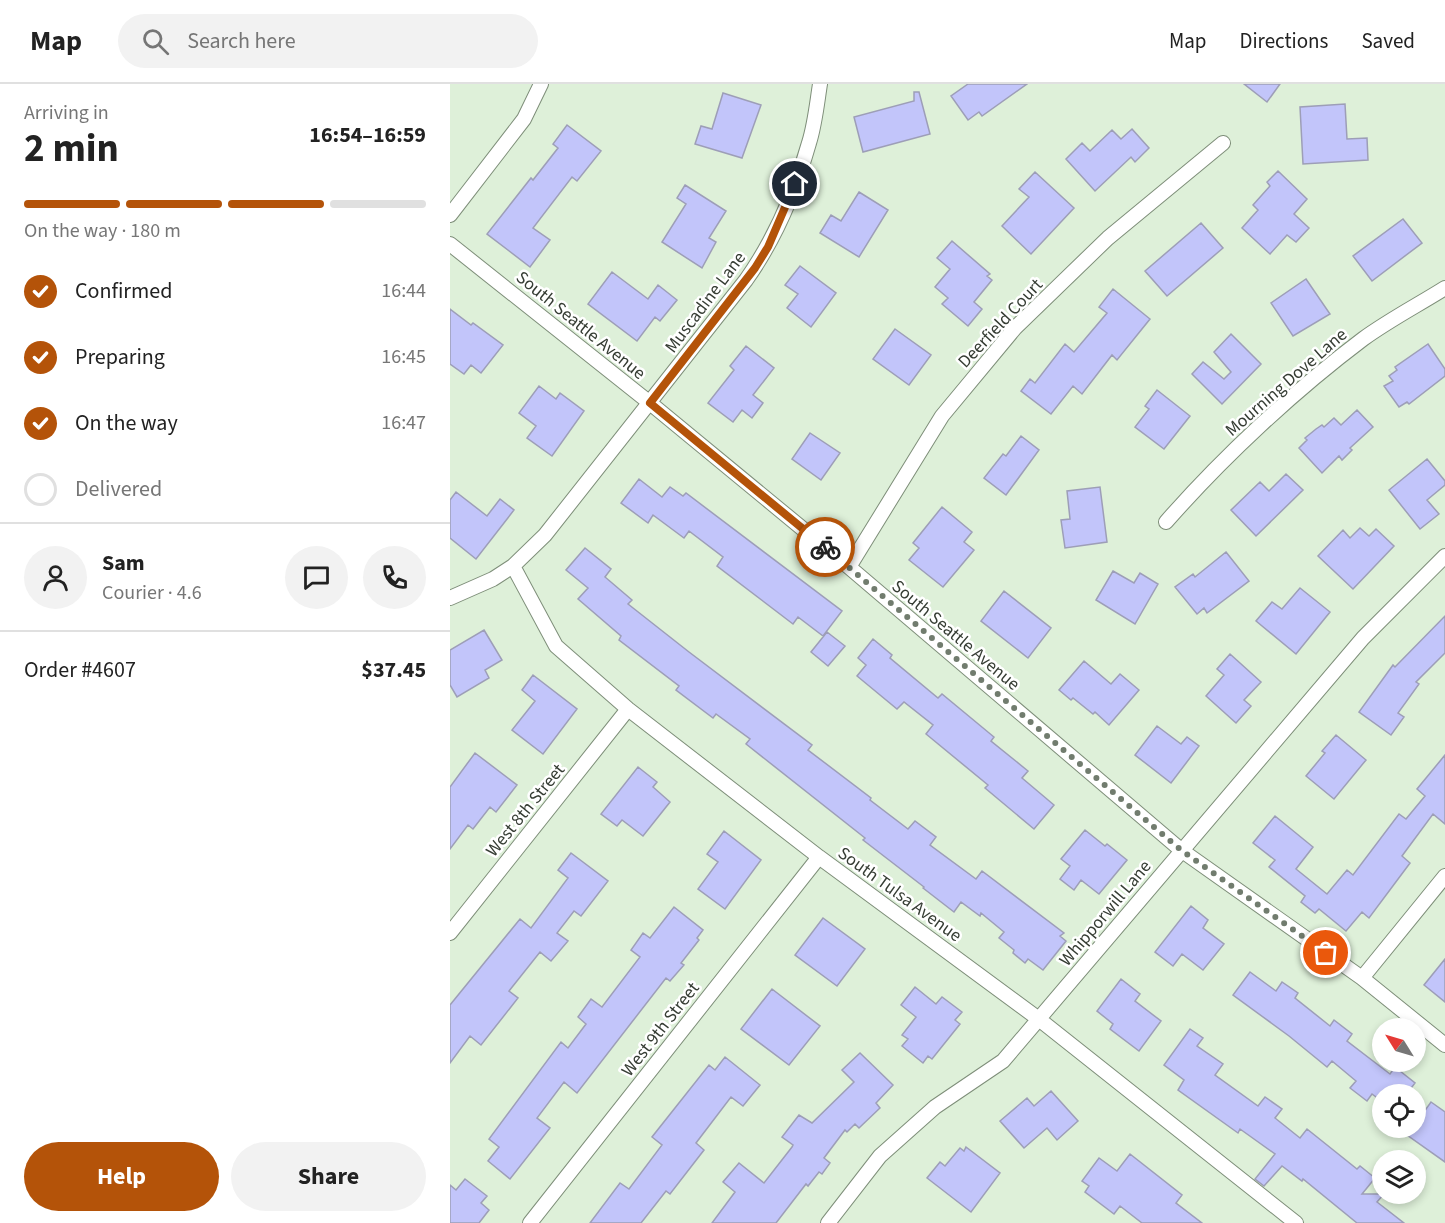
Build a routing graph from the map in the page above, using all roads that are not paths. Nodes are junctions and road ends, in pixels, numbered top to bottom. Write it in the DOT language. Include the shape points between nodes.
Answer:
graph roads {
  1 [pos="541,84"];
  2 [pos="820,84"];
  3 [pos="1223,142"];
  4 [pos="450,215"];
  5 [pos="450,244"];
  6 [pos="1445,288"];
  7 [pos="650,403"];
  8 [pos="1166,522"];
  9 [pos="1445,556"];
  10 [pos="513,566"];
  11 [pos="849,567"];
  12 [pos="450,598"];
  13 [pos="628,709"];
  14 [pos="1181,850"];
  15 [pos="819,857"];
  16 [pos="1445,876"];
  17 [pos="450,933"];
  18 [pos="1362,978"];
  19 [pos="1040,1020"];
  20 [pos="1445,1045"];
  21 [pos="530,1223"];
  22 [pos="828,1223"];
  23 [pos="1296,1223"];
  1 -- 4 [label="street" via="524,119"];
  2 -- 7 [label="street, Muscadine Lane" via="810,142 768,247"];
  3 -- 11 [label="street, Deerfield Court" via="1108,238 1015,328 942,416"];
  5 -- 7 [label="street, South Seattle Avenue"];
  6 -- 8 [label="street, Mourning Dove Lane" via="1365,338 1304,388 1200,483"];
  7 -- 10 [label="street, Muscadine Lane" via="545,536"];
  7 -- 11 [label="street, South Seattle Avenue"];
  9 -- 14 [label="street, Whipporwill Lane" via="1363,638"];
  10 -- 12 [label="street, Muscadine Lane"];
  10 -- 13 [label="street, South Tulsa Avenue" via="556,646"];
  11 -- 14 [label="street, South Seattle Avenue"];
  13 -- 15 [label="street, South Tulsa Avenue"];
  13 -- 17 [label="street, West 8th Street"];
  14 -- 18 [label="street, South Seattle Avenue"];
  14 -- 19 [label="street, Whipporwill Lane"];
  15 -- 19 [label="street, South Tulsa Avenue"];
  15 -- 21 [label="street, West 9th Street"];
  16 -- 18 [label="street"];
  18 -- 20 [label="street, South Seattle Avenue"];
  19 -- 22 [label="street, Whipporwill Lane" via="1003,1061 935,1107 880,1156"];
  19 -- 23 [label="street, South Tulsa Avenue"];
}
